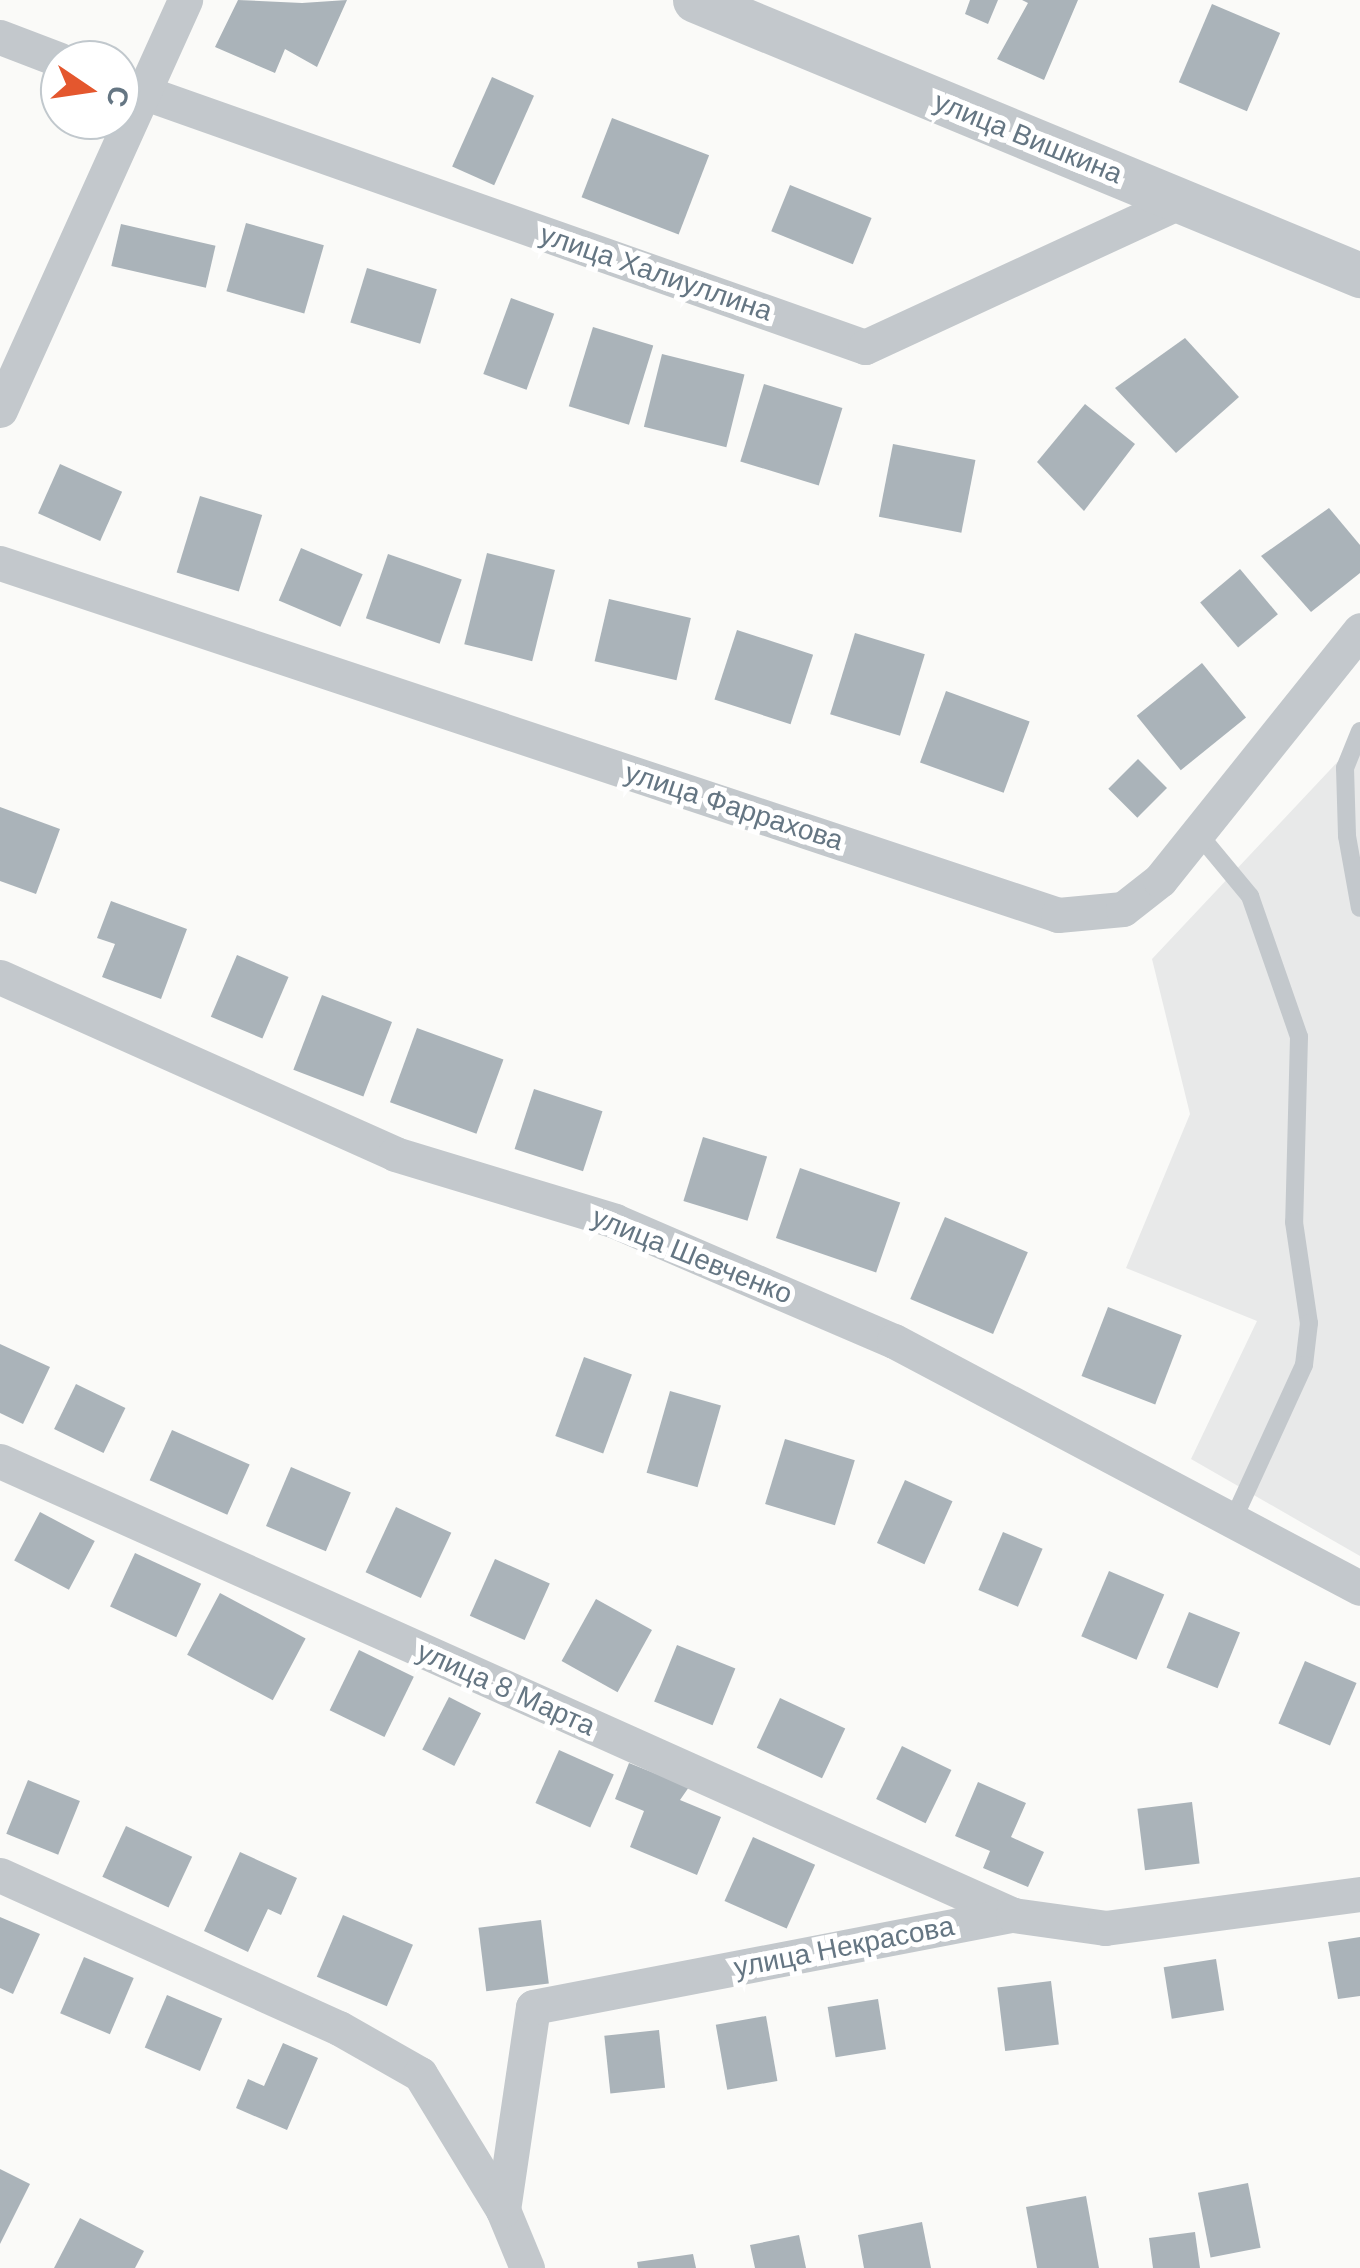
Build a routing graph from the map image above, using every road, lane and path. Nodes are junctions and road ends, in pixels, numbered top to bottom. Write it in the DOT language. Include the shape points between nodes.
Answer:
graph roads {
  1 [pos="186,0"];
  2 [pos="696,0"];
  3 [pos="0,36"];
  4 [pos="40,52"];
  5 [pos="140,75"];
  6 [pos="140,91"];
  7 [pos="111,140"];
  8 [pos="1180,201"];
  9 [pos="1360,275"];
  10 [pos="0,410"];
  11 [pos="0,563"];
  12 [pos="1360,630"];
  13 [pos="1360,731"];
  14 [pos="1201,836"];
  15 [pos="1360,908"];
  16 [pos="0,977"];
  17 [pos="0,1460"];
  18 [pos="1233,1520"];
  19 [pos="1360,1588"];
  20 [pos="0,1874"];
  21 [pos="1360,1894"];
  22 [pos="1013,1915"];
  23 [pos="503,2210"];
  24 [pos="527,2268"];
  1 -- 5 [label="street"];
  2 -- 8 [label="street, улица Вишкина"];
  3 -- 4 [label="street"];
  6 -- 8 [label="street, улица Халиуллина" via="865,347"];
  7 -- 10 [label="street"];
  8 -- 9 [label="street, улица Вишкина"];
  11 -- 14 [label="street, улица Фаррахова" via="1058,915 1122,909"];
  12 -- 14 [label="street, улица Фаррахова"];
  13 -- 15 [label="lane" via="1345,768 1347,836"];
  14 -- 18 [label="lane" via="1250,896 1299,1037 1294,1222 1309,1323 1304,1364"];
  16 -- 18 [label="street, улица Шевченко" via="395,1154 615,1221 894,1341"];
  17 -- 22 [label="street, улица 8 Марта"];
  18 -- 19 [label="street, улица Шевченко"];
  20 -- 23 [label="street" via="339,2028 420,2074"];
  21 -- 22 [label="street, улица Некрасова" via="1105,1928"];
  22 -- 23 [label="street, улица Некрасова" via="533,2008"];
  23 -- 24 [label="street"];
}
